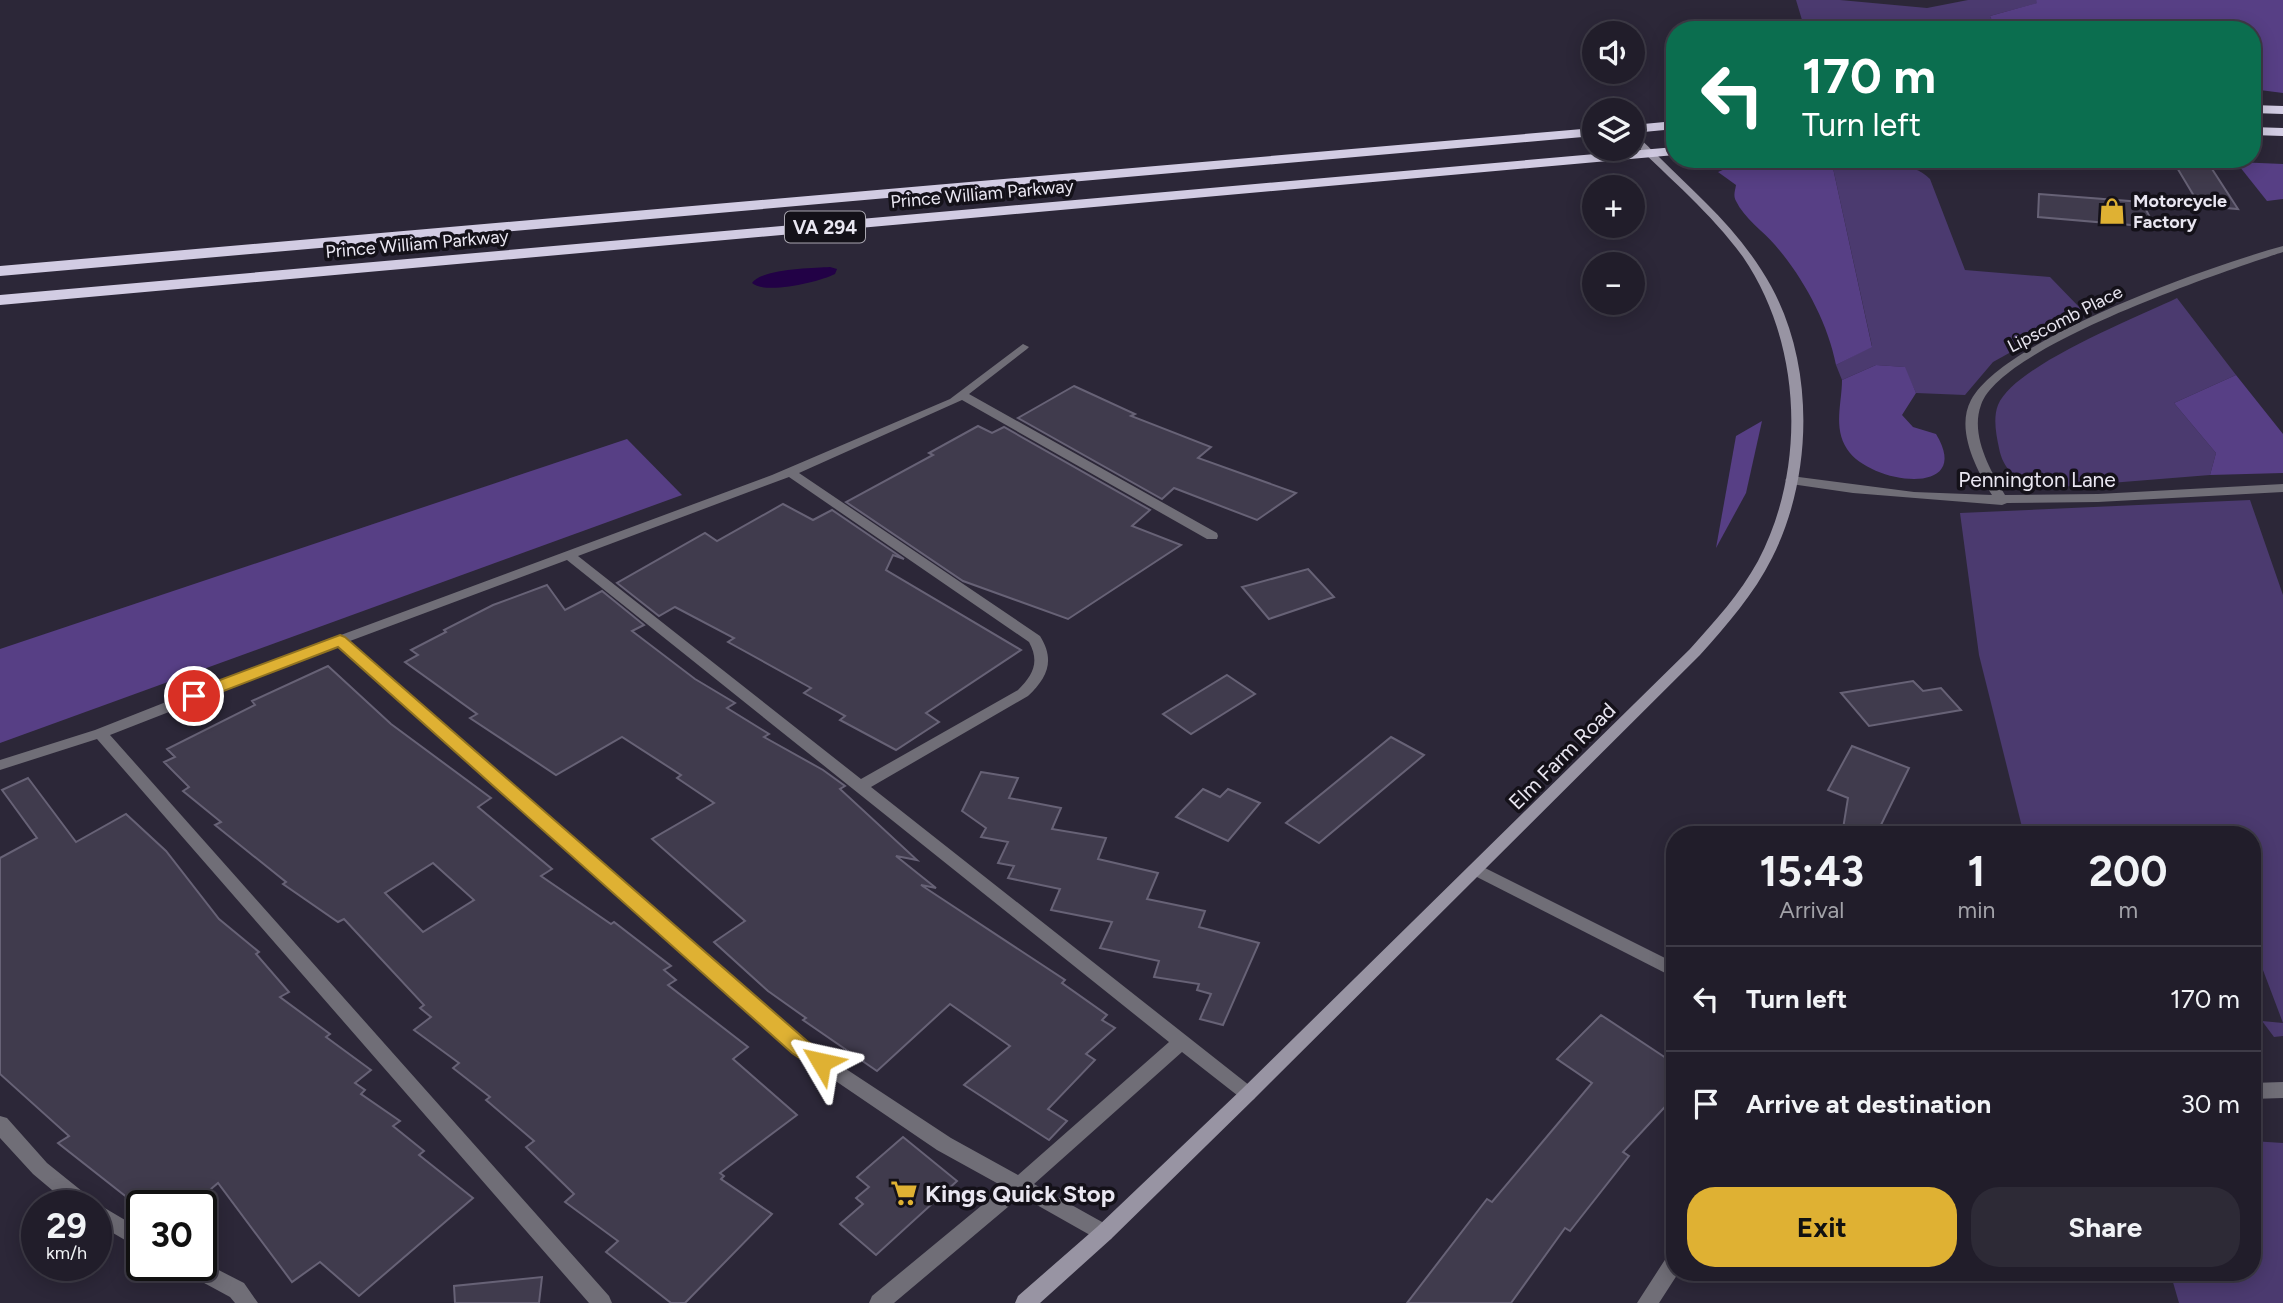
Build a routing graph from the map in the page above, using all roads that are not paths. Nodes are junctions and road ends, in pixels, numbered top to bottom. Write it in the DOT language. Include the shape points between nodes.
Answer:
graph roads {
  1 [pos="2261,109"];
  2 [pos="2283,110"];
  3 [pos="1666,126"];
  4 [pos="1645,127"];
  5 [pos="2261,131"];
  6 [pos="2283,132"];
  7 [pos="1582,133"];
  8 [pos="1645,149"];
  9 [pos="1666,152"];
  10 [pos="1649,153"];
  11 [pos="2283,249"];
  12 [pos="0,271"];
  13 [pos="0,300"];
  14 [pos="1023,346"];
  15 [pos="962,396"];
  16 [pos="790,472"];
  17 [pos="1791,480"];
  18 [pos="2283,488"];
  19 [pos="2002,501"];
  20 [pos="1212,536"];
  21 [pos="568,555"];
  22 [pos="340,640"];
  23 [pos="100,733"];
  24 [pos="0,765"];
  25 [pos="860,787"];
  26 [pos="1477,870"];
  27 [pos="1666,966"];
  28 [pos="1181,1042"];
  29 [pos="2283,1090"];
  30 [pos="2261,1091"];
  31 [pos="1248,1094"];
  32 [pos="0,1124"];
  33 [pos="1019,1186"];
  34 [pos="64,1190"];
  35 [pos="1104,1233"];
  36 [pos="1666,1274"];
  37 [pos="217,1280"];
  38 [pos="248,1303"];
  39 [pos="602,1303"];
  40 [pos="879,1303"];
  41 [pos="1025,1303"];
  42 [pos="1647,1303"];
  1 -- 2 [label="highway"];
  3 -- 4 [label="highway"];
  5 -- 6 [label="highway"];
  7 -- 12 [label="highway, Prince William Parkway / VA 294"];
  8 -- 10 [label="street, Elm Farm Road"];
  9 -- 10 [label="highway, Prince William Parkway / VA 294"];
  10 -- 13 [label="highway, Prince William Parkway / VA 294"];
  10 -- 17 [label="street, Elm Farm Road" via="1747,256 1766,286 1780,322 1795,389"];
  11 -- 19 [label="street, Lipscomb Place" via="2141,299 2004,370 1976,401 1974,418 1983,470"];
  14 -- 15 [label="street"];
  15 -- 16 [label="street"];
  15 -- 20 [label="street"];
  16 -- 21 [label="street"];
  16 -- 25 [label="street" via="1035,639 1043,652 1044,666 1037,680 1023,692"];
  17 -- 19 [label="street, Pennington Lane" via="1897,496"];
  17 -- 26 [label="street, Elm Farm Road" via="1772,545 1734,608"];
  18 -- 19 [label="street, Pennington Lane" via="2083,501"];
  21 -- 22 [label="street"];
  21 -- 25 [label="street"];
  22 -- 23 [label="street"];
  22 -- 33 [label="street" via="799,1047 944,1144"];
  23 -- 24 [label="street"];
  23 -- 39 [label="street"];
  25 -- 28 [label="street"];
  26 -- 27 [label="street"];
  26 -- 31 [label="street, Elm Farm Road"];
  28 -- 31 [label="street"];
  28 -- 33 [label="street"];
  29 -- 30 [label="street"];
  31 -- 35 [label="street, Elm Farm Road"];
  32 -- 34 [label="street"];
  33 -- 35 [label="street"];
  33 -- 40 [label="street"];
  35 -- 41 [label="street, Elm Farm Road"];
  36 -- 42 [label="street"];
  37 -- 38 [label="street" via="237,1290"];
}
